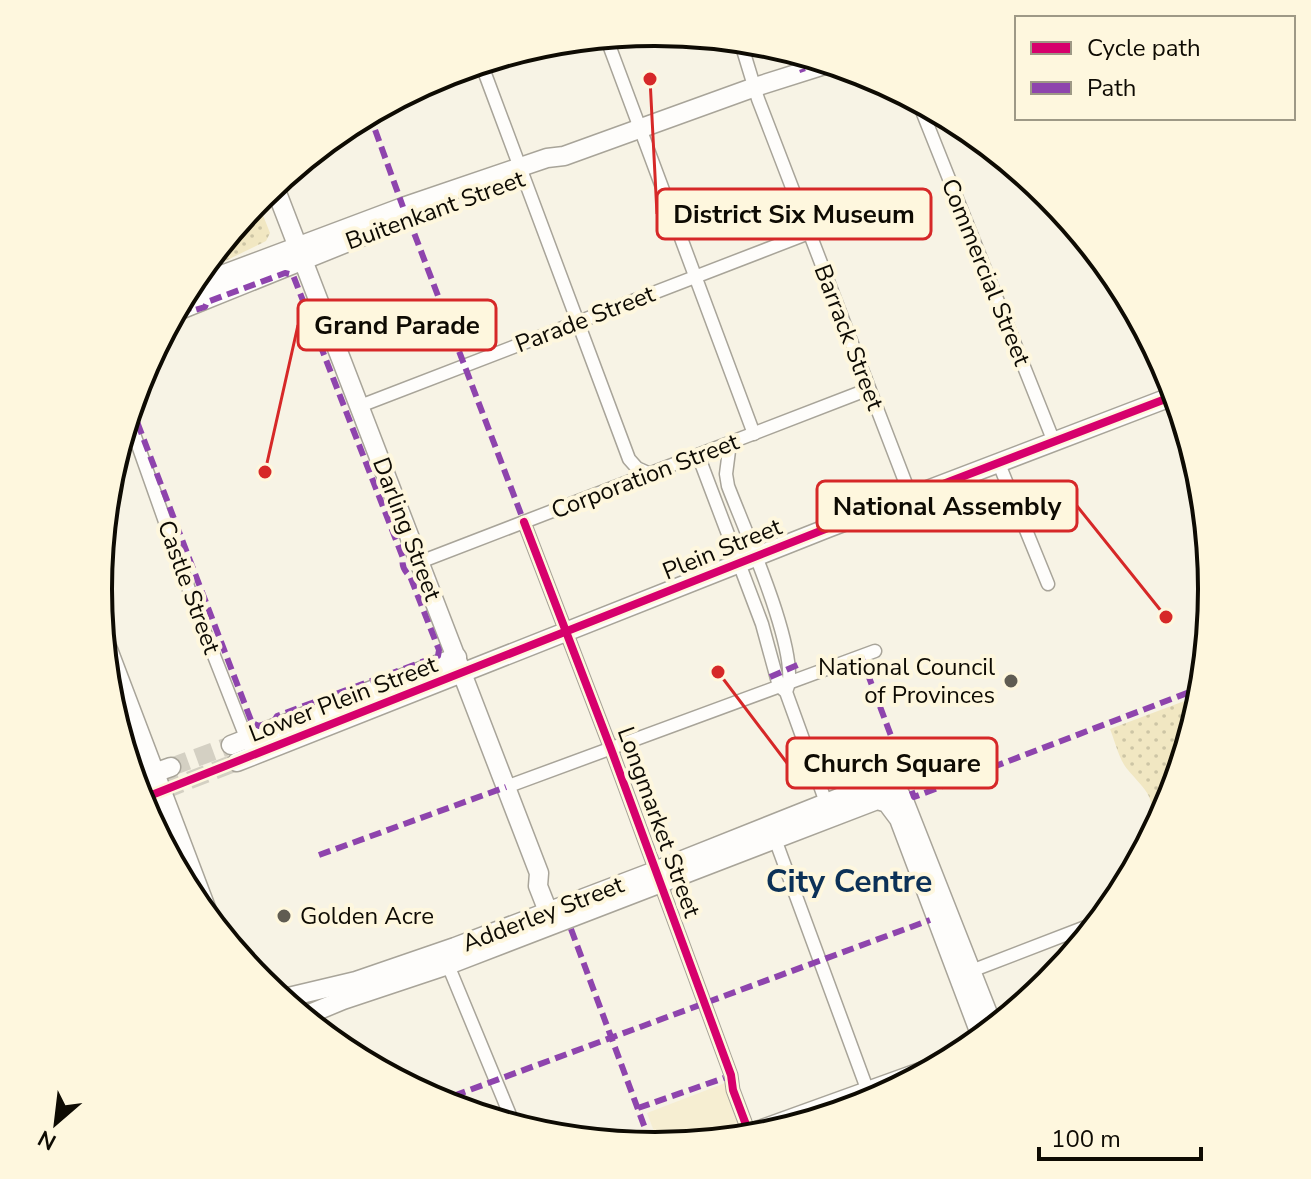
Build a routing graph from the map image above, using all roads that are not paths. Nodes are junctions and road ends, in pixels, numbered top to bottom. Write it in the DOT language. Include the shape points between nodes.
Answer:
graph roads {
  1 [pos="610,48"];
  2 [pos="744,54"];
  3 [pos="811,69"];
  4 [pos="485,74"];
  5 [pos="755,87"];
  6 [pos="925,118"];
  7 [pos="640,128"];
  8 [pos="523,172"];
  9 [pos="279,198"];
  10 [pos="809,233"];
  11 [pos="301,253"];
  12 [pos="697,276"];
  13 [pos="209,281"];
  14 [pos="195,303"];
  15 [pos="578,322"];
  16 [pos="869,389"];
  17 [pos="1164,399"];
  18 [pos="360,406"];
  19 [pos="754,434"];
  20 [pos="135,436"];
  21 [pos="1054,442"];
  22 [pos="730,443"];
  23 [pos="698,455"];
  24 [pos="629,459"];
  25 [pos="999,464"];
  26 [pos="648,473"];
  27 [pos="614,486"];
  28 [pos="911,497"];
  29 [pos="524,522"];
  30 [pos="747,561"];
  31 [pos="420,562"];
  32 [pos="1048,584"];
  33 [pos="566,632"];
  34 [pos="875,651"];
  35 [pos="460,665"];
  36 [pos="119,674"];
  37 [pos="785,686"];
  38 [pos="611,749"];
  39 [pos="242,750"];
  40 [pos="163,770"];
  41 [pos="145,776"];
  42 [pos="506,787"];
  43 [pos="829,809"];
  44 [pos="775,839"];
  45 [pos="658,878"];
  46 [pos="197,881"];
  47 [pos="555,916"];
  48 [pos="1079,929"];
  49 [pos="448,965"];
  50 [pos="965,974"];
  51 [pos="294,995"];
  52 [pos="314,1012"];
  53 [pos="989,1019"];
  54 [pos="979,1026"];
  55 [pos="901,1074"];
  56 [pos="866,1086"];
  57 [pos="509,1112"];
  58 [pos="804,1112"];
  59 [pos="747,1125"];
  1 -- 7 [label="street"];
  2 -- 5 [label="street, Barrack Street"];
  3 -- 5 [label="main road, Buitenkant Street"];
  4 -- 8 [label="street"];
  5 -- 7 [label="main road, Buitenkant Street"];
  5 -- 10 [label="street, Barrack Street"];
  6 -- 21 [label="street, Commercial Street"];
  7 -- 8 [label="main road, Buitenkant Street"];
  7 -- 12 [label="street"];
  8 -- 11 [label="main road, Buitenkant Street"];
  8 -- 15 [label="street"];
  9 -- 11 [label="main road, Darling Street"];
  10 -- 12 [label="street, Parade Street"];
  10 -- 16 [label="street, Barrack Street"];
  11 -- 13 [label="main road"];
  11 -- 14 [label="main road"];
  11 -- 18 [label="main road, Darling Street"];
  12 -- 15 [label="street, Parade Street"];
  12 -- 19 [label="street"];
  15 -- 18 [label="street, Parade Street"];
  15 -- 24 [label="street"];
  16 -- 19 [label="street, Corporation Street"];
  16 -- 28 [label="street, Barrack Street"];
  17 -- 21 [label="main road, Plein Street"];
  18 -- 31 [label="main road, Darling Street"];
  19 -- 22 [label="street, Corporation Street"];
  20 -- 39 [label="street, Castle Street"];
  21 -- 25 [label="main road, Plein Street"];
  22 -- 23 [label="street, Corporation Street"];
  22 -- 30 [label="street" via="728,486"];
  23 -- 26 [label="street, Corporation Street"];
  23 -- 30 [label="street"];
  24 -- 26 [label="street"];
  24 -- 27 [label="street"];
  25 -- 28 [label="main road, Plein Street"];
  25 -- 32 [label="street"];
  26 -- 27 [label="street, Corporation Street"];
  27 -- 29 [label="street, Corporation Street"];
  28 -- 30 [label="main road, Plein Street"];
  29 -- 31 [label="street, Corporation Street"];
  29 -- 33 [label="street, Longmarket Street"];
  30 -- 33 [label="main road, Plein Street"];
  30 -- 37 [label="street" via="783,631 788,652"];
  31 -- 35 [label="main road, Darling Street"];
  33 -- 35 [label="main road, Plein Street"];
  33 -- 38 [label="street, Longmarket Street"];
  34 -- 37 [label="street"];
  35 -- 39 [label="main road, Lower Plein Street"];
  35 -- 42 [label="main road, Darling Street"];
  36 -- 40 [label="main road"];
  37 -- 38 [label="street"];
  37 -- 43 [label="street"];
  38 -- 42 [label="street"];
  38 -- 45 [label="street, Longmarket Street"];
  40 -- 41 [label="main road"];
  40 -- 46 [label="main road"];
  42 -- 47 [label="main road, Darling Street" via="539,873 550,886"];
  43 -- 44 [label="main road, Adderley Street"];
  43 -- 45 [label="main road, Adderley Street"];
  43 -- 50 [label="main road, Adderley Street" via="889,796"];
  44 -- 45 [label="main road, Adderley Street"];
  44 -- 56 [label="street"];
  45 -- 47 [label="main road, Adderley Street"];
  45 -- 59 [label="street, Longmarket Street"];
  47 -- 49 [label="main road, Adderley Street"];
  47 -- 51 [label="main road, Adderley Street"];
  48 -- 50 [label="street"];
  49 -- 52 [label="main road, Adderley Street"];
  49 -- 57 [label="street"];
  50 -- 53 [label="main road"];
  50 -- 54 [label="main road"];
  55 -- 56 [label="street"];
  56 -- 58 [label="street"];
}
